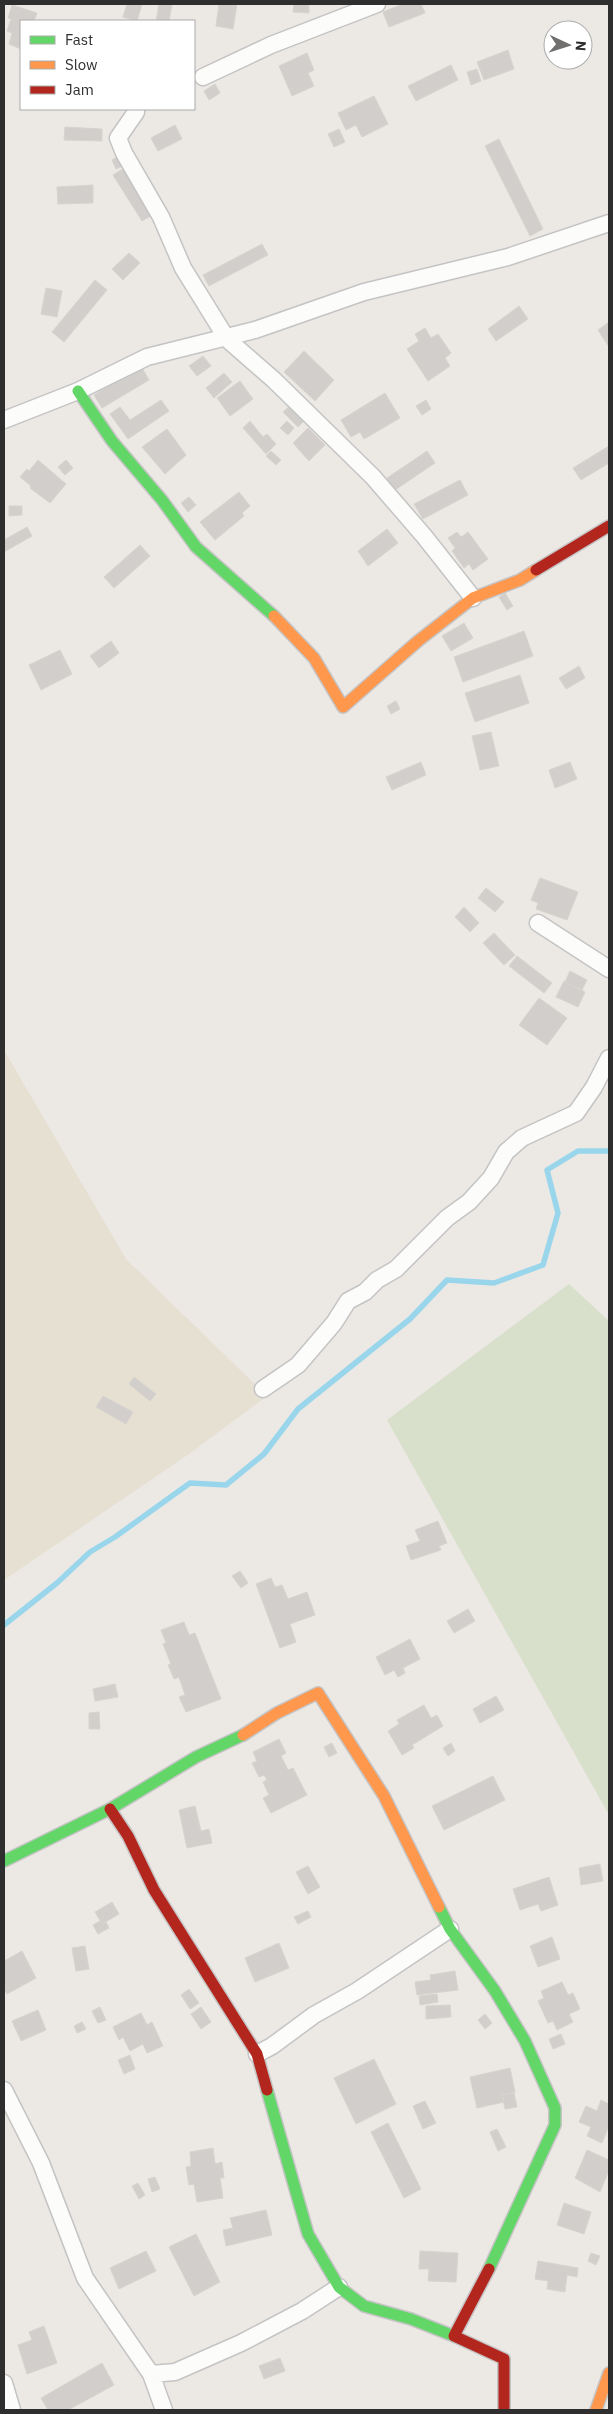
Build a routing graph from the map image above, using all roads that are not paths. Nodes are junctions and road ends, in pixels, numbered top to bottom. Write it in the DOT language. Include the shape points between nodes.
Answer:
graph roads {
  1 [pos="377,4"];
  2 [pos="203,77"];
  3 [pos="136,112"];
  4 [pos="609,223"];
  5 [pos="227,339"];
  6 [pos="78,390"];
  7 [pos="4,420"];
  8 [pos="609,526"];
  9 [pos="473,598"];
  10 [pos="538,923"];
  11 [pos="609,969"];
  12 [pos="609,1058"];
  13 [pos="263,1388"];
  14 [pos="110,1809"];
  15 [pos="4,1861"];
  16 [pos="450,1928"];
  17 [pos="257,2054"];
  18 [pos="4,2090"];
  19 [pos="340,2287"];
  20 [pos="454,2336"];
  21 [pos="151,2374"];
  22 [pos="609,2374"];
  23 [pos="4,2383"];
  24 [pos="12,2410"];
  25 [pos="164,2410"];
  26 [pos="504,2410"];
  27 [pos="596,2410"];
  1 -- 2 [label="street" via="271,45"];
  3 -- 5 [label="street" via="118,138 124,153 161,217 194,288"];
  4 -- 5 [label="street" via="508,257 364,292"];
  5 -- 6 [label="street" via="147,357"];
  5 -- 9 [label="street" via="373,477"];
  6 -- 7 [label="street"];
  6 -- 9 [label="street" via="112,441 196,546 276,618 314,658 343,707"];
  8 -- 9 [label="street" via="520,580"];
  10 -- 11 [label="street"];
  12 -- 13 [label="street" via="576,1113 522,1138 506,1152 491,1178 469,1202 447,1218 396,1269 348,1301 334,1323 298,1365"];
  14 -- 15 [label="street"];
  14 -- 16 [label="street" via="196,1757 236,1739 277,1713 318,1693 384,1796"];
  14 -- 17 [label="street" via="128,1836 154,1890"];
  16 -- 17 [label="street"];
  16 -- 20 [label="street" via="525,2042 555,2108 554,2125 495,2257"];
  17 -- 19 [label="street" via="308,2234"];
  18 -- 21 [label="street" via="41,2163 85,2278"];
  19 -- 20 [label="street" via="364,2306 429,2325"];
  19 -- 21 [label="street" via="241,2344 175,2372"];
  20 -- 26 [label="street" via="504,2359"];
  21 -- 25 [label="street"];
  22 -- 27 [label="street"];
  23 -- 24 [label="street"];
}
